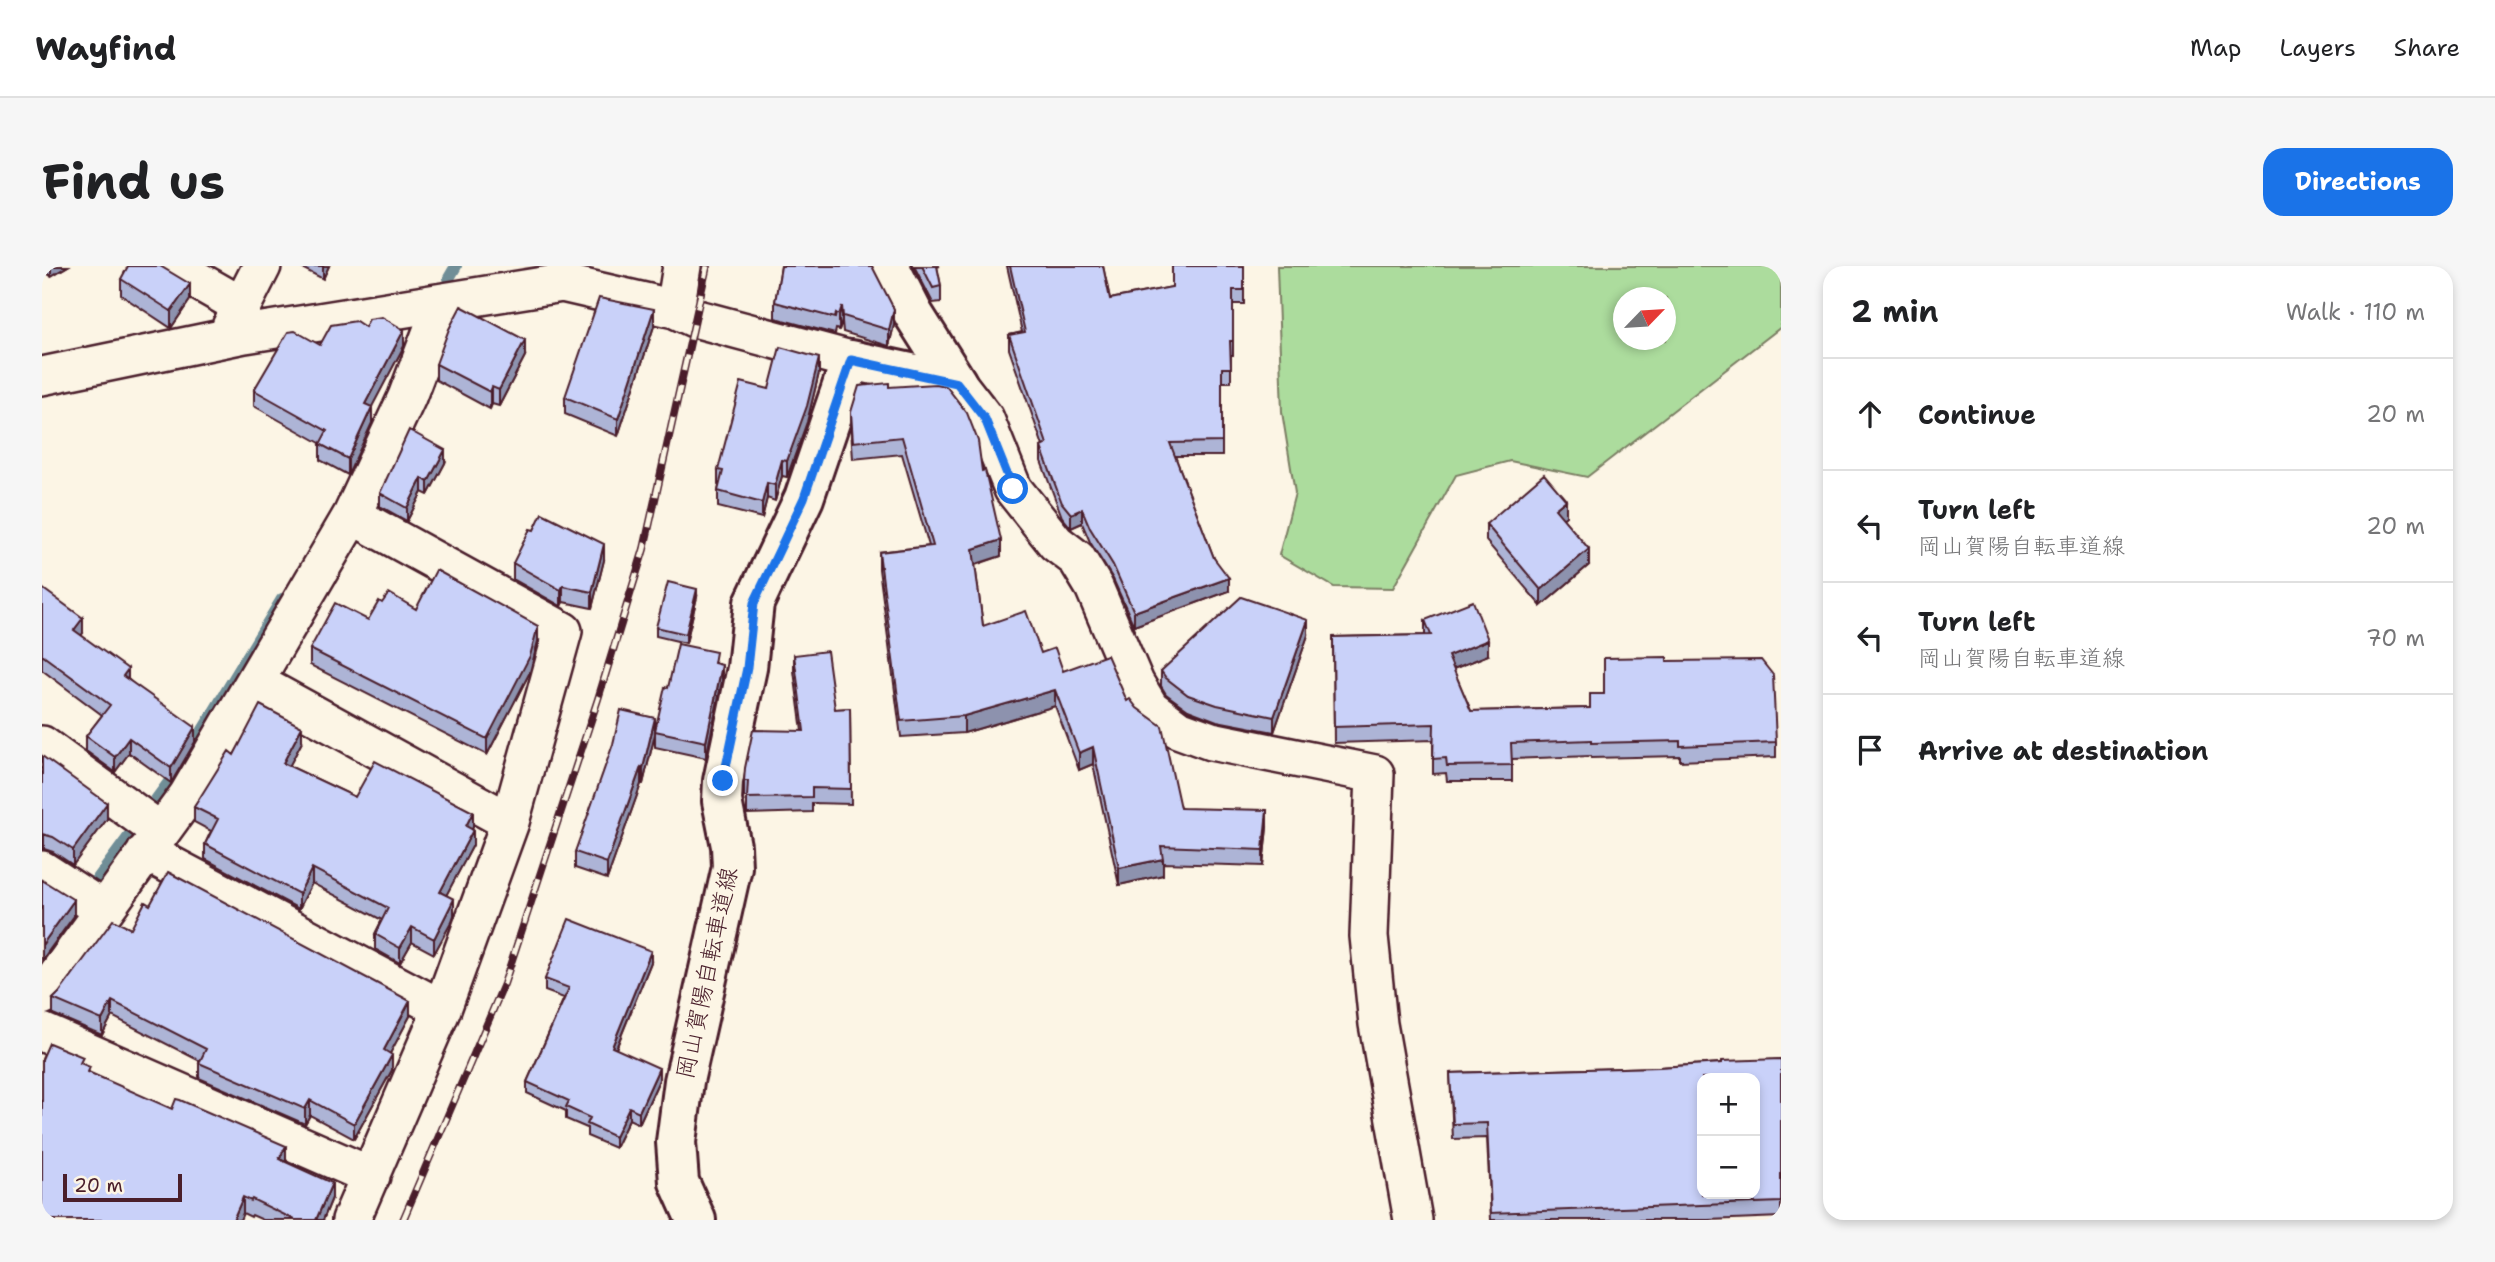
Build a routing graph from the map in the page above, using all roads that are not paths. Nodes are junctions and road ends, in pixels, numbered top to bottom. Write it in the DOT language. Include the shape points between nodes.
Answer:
graph roads {
  1 [pos="172,266"];
  2 [pos="262,266"];
  3 [pos="682,266"];
  4 [pos="889,266"];
  5 [pos="443,302"];
  6 [pos="675,309"];
  7 [pos="234,322"];
  8 [pos="851,360"];
  9 [pos="42,376"];
  10 [pos="957,383"];
  11 [pos="352,515"];
  12 [pos="255,682"];
  13 [pos="42,745"];
  14 [pos="510,822"];
  15 [pos="148,830"];
  16 [pos="42,870"];
  17 [pos="91,901"];
  18 [pos="42,996"];
  19 [pos="442,1009"];
  20 [pos="42,1032"];
  21 [pos="371,1176"];
  22 [pos="351,1220"];
  23 [pos="696,1220"];
  24 [pos="1413,1220"];
  1 -- 7 [label="street"];
  2 -- 7 [label="street"];
  3 -- 6 [label="street"];
  4 -- 10 [label="main road"];
  5 -- 6 [label="street" via="562,283"];
  5 -- 7 [label="street"];
  5 -- 11 [label="street" via="407,397"];
  6 -- 8 [label="street"];
  7 -- 9 [label="street"];
  8 -- 10 [label="main road"];
  8 -- 23 [label="main road, 岡山賀陽自転車道線" via="804,498 754,603 747,668 723,781 732,867 684,1081 676,1142 679,1182"];
  10 -- 24 [label="street" via="985,419 1013,489 1056,543 1077,559 1094,587 1150,708 1178,729 1211,741 1375,774 1368,936 1378,1024"];
  11 -- 12 [label="street"];
  11 -- 14 [label="street" via="563,631"];
  12 -- 14 [label="street"];
  12 -- 15 [label="street" via="188,794"];
  13 -- 15 [label="street"];
  14 -- 19 [label="street"];
  15 -- 17 [label="street"];
  15 -- 19 [label="street"];
  16 -- 17 [label="street"];
  17 -- 18 [label="street"];
  19 -- 21 [label="street"];
  20 -- 21 [label="street"];
  21 -- 22 [label="street"];
}
